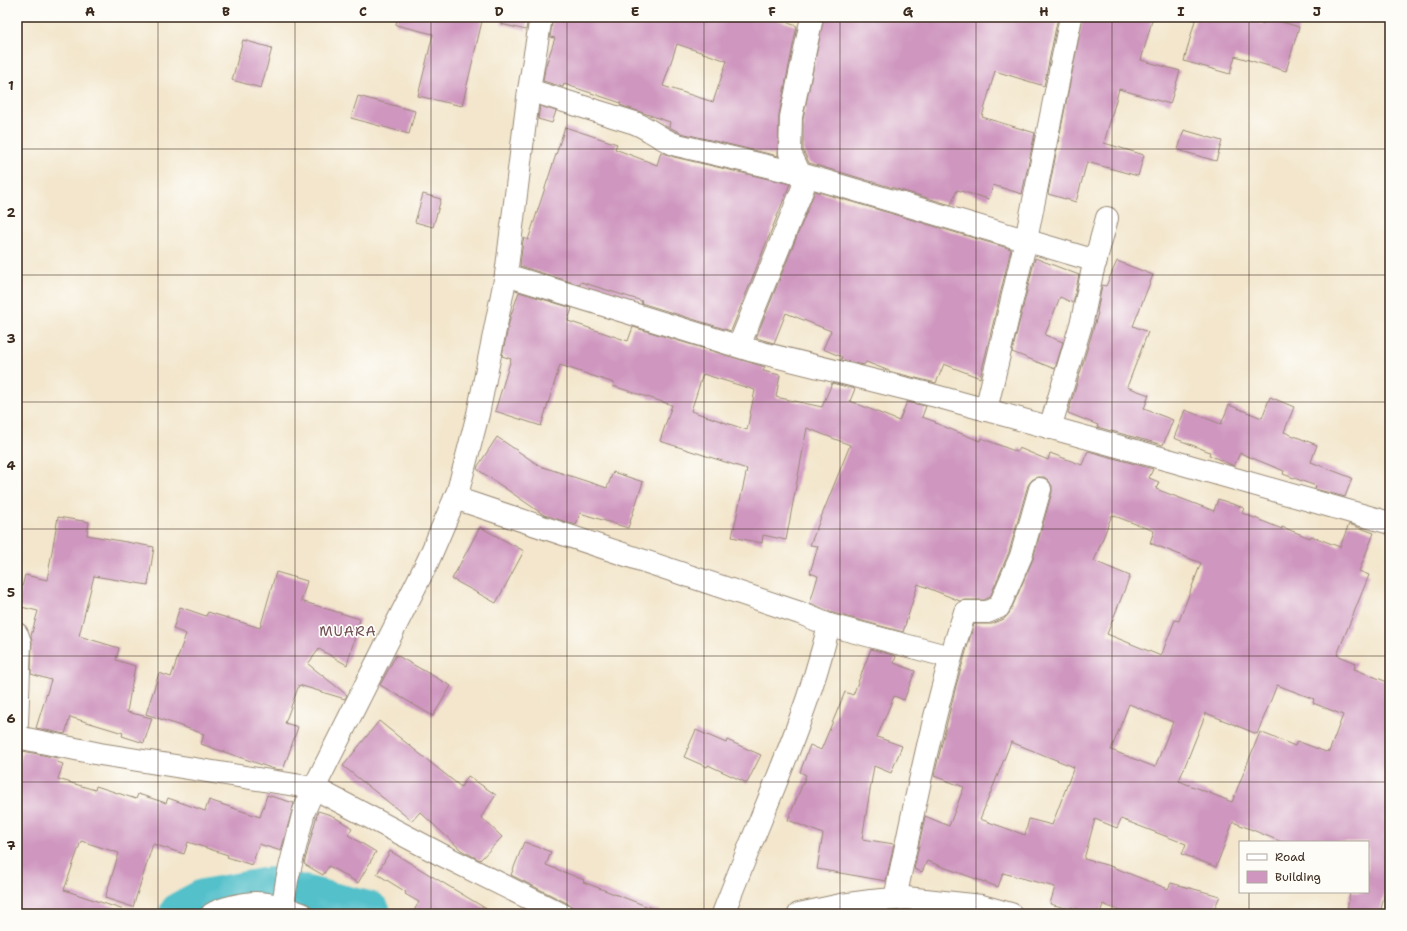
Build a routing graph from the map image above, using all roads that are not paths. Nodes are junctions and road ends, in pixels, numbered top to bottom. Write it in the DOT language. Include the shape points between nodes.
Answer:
graph roads {
  1 [pos="541,17"];
  2 [pos="812,17"];
  3 [pos="1071,17"];
  4 [pos="529,90"];
  5 [pos="801,174"];
  6 [pos="1107,218"];
  7 [pos="1026,240"];
  8 [pos="1096,261"];
  9 [pos="506,275"];
  10 [pos="739,346"];
  11 [pos="986,410"];
  12 [pos="1050,428"];
  13 [pos="1040,489"];
  14 [pos="456,498"];
  15 [pos="1390,524"];
  16 [pos="829,625"];
  17 [pos="17,634"];
  18 [pos="950,657"];
  19 [pos="17,724"];
  20 [pos="17,737"];
  21 [pos="314,788"];
  22 [pos="895,899"];
  23 [pos="290,900"];
  24 [pos="871,907"];
  25 [pos="212,914"];
  26 [pos="561,914"];
  27 [pos="723,914"];
  28 [pos="799,914"];
  29 [pos="1011,914"];
  1 -- 4 [label="street"];
  2 -- 5 [label="street" via="791,118 790,153"];
  3 -- 7 [label="street"];
  4 -- 5 [label="street" via="635,122 677,145"];
  4 -- 9 [label="street"];
  5 -- 7 [label="street"];
  5 -- 10 [label="street" via="803,188"];
  6 -- 8 [label="street"];
  7 -- 8 [label="street"];
  7 -- 11 [label="street"];
  8 -- 12 [label="street" via="1082,321"];
  9 -- 10 [label="street"];
  9 -- 14 [label="street" via="478,414"];
  10 -- 11 [label="street"];
  11 -- 12 [label="street"];
  12 -- 15 [label="street"];
  13 -- 18 [label="street" via="1021,556 998,607 987,612 965,612"];
  14 -- 16 [label="street" via="800,613"];
  14 -- 21 [label="street" via="428,561"];
  16 -- 18 [label="street"];
  16 -- 27 [label="street" via="792,741"];
  17 -- 19 [label="street" via="20,642"];
  18 -- 22 [label="street"];
  20 -- 21 [label="street" via="100,754"];
  21 -- 23 [label="street" via="304,811"];
  21 -- 26 [label="street"];
  22 -- 24 [label="street"];
  22 -- 29 [label="street" via="982,906"];
  23 -- 25 [label="street" via="256,902"];
  24 -- 28 [label="street" via="841,905"];
}
